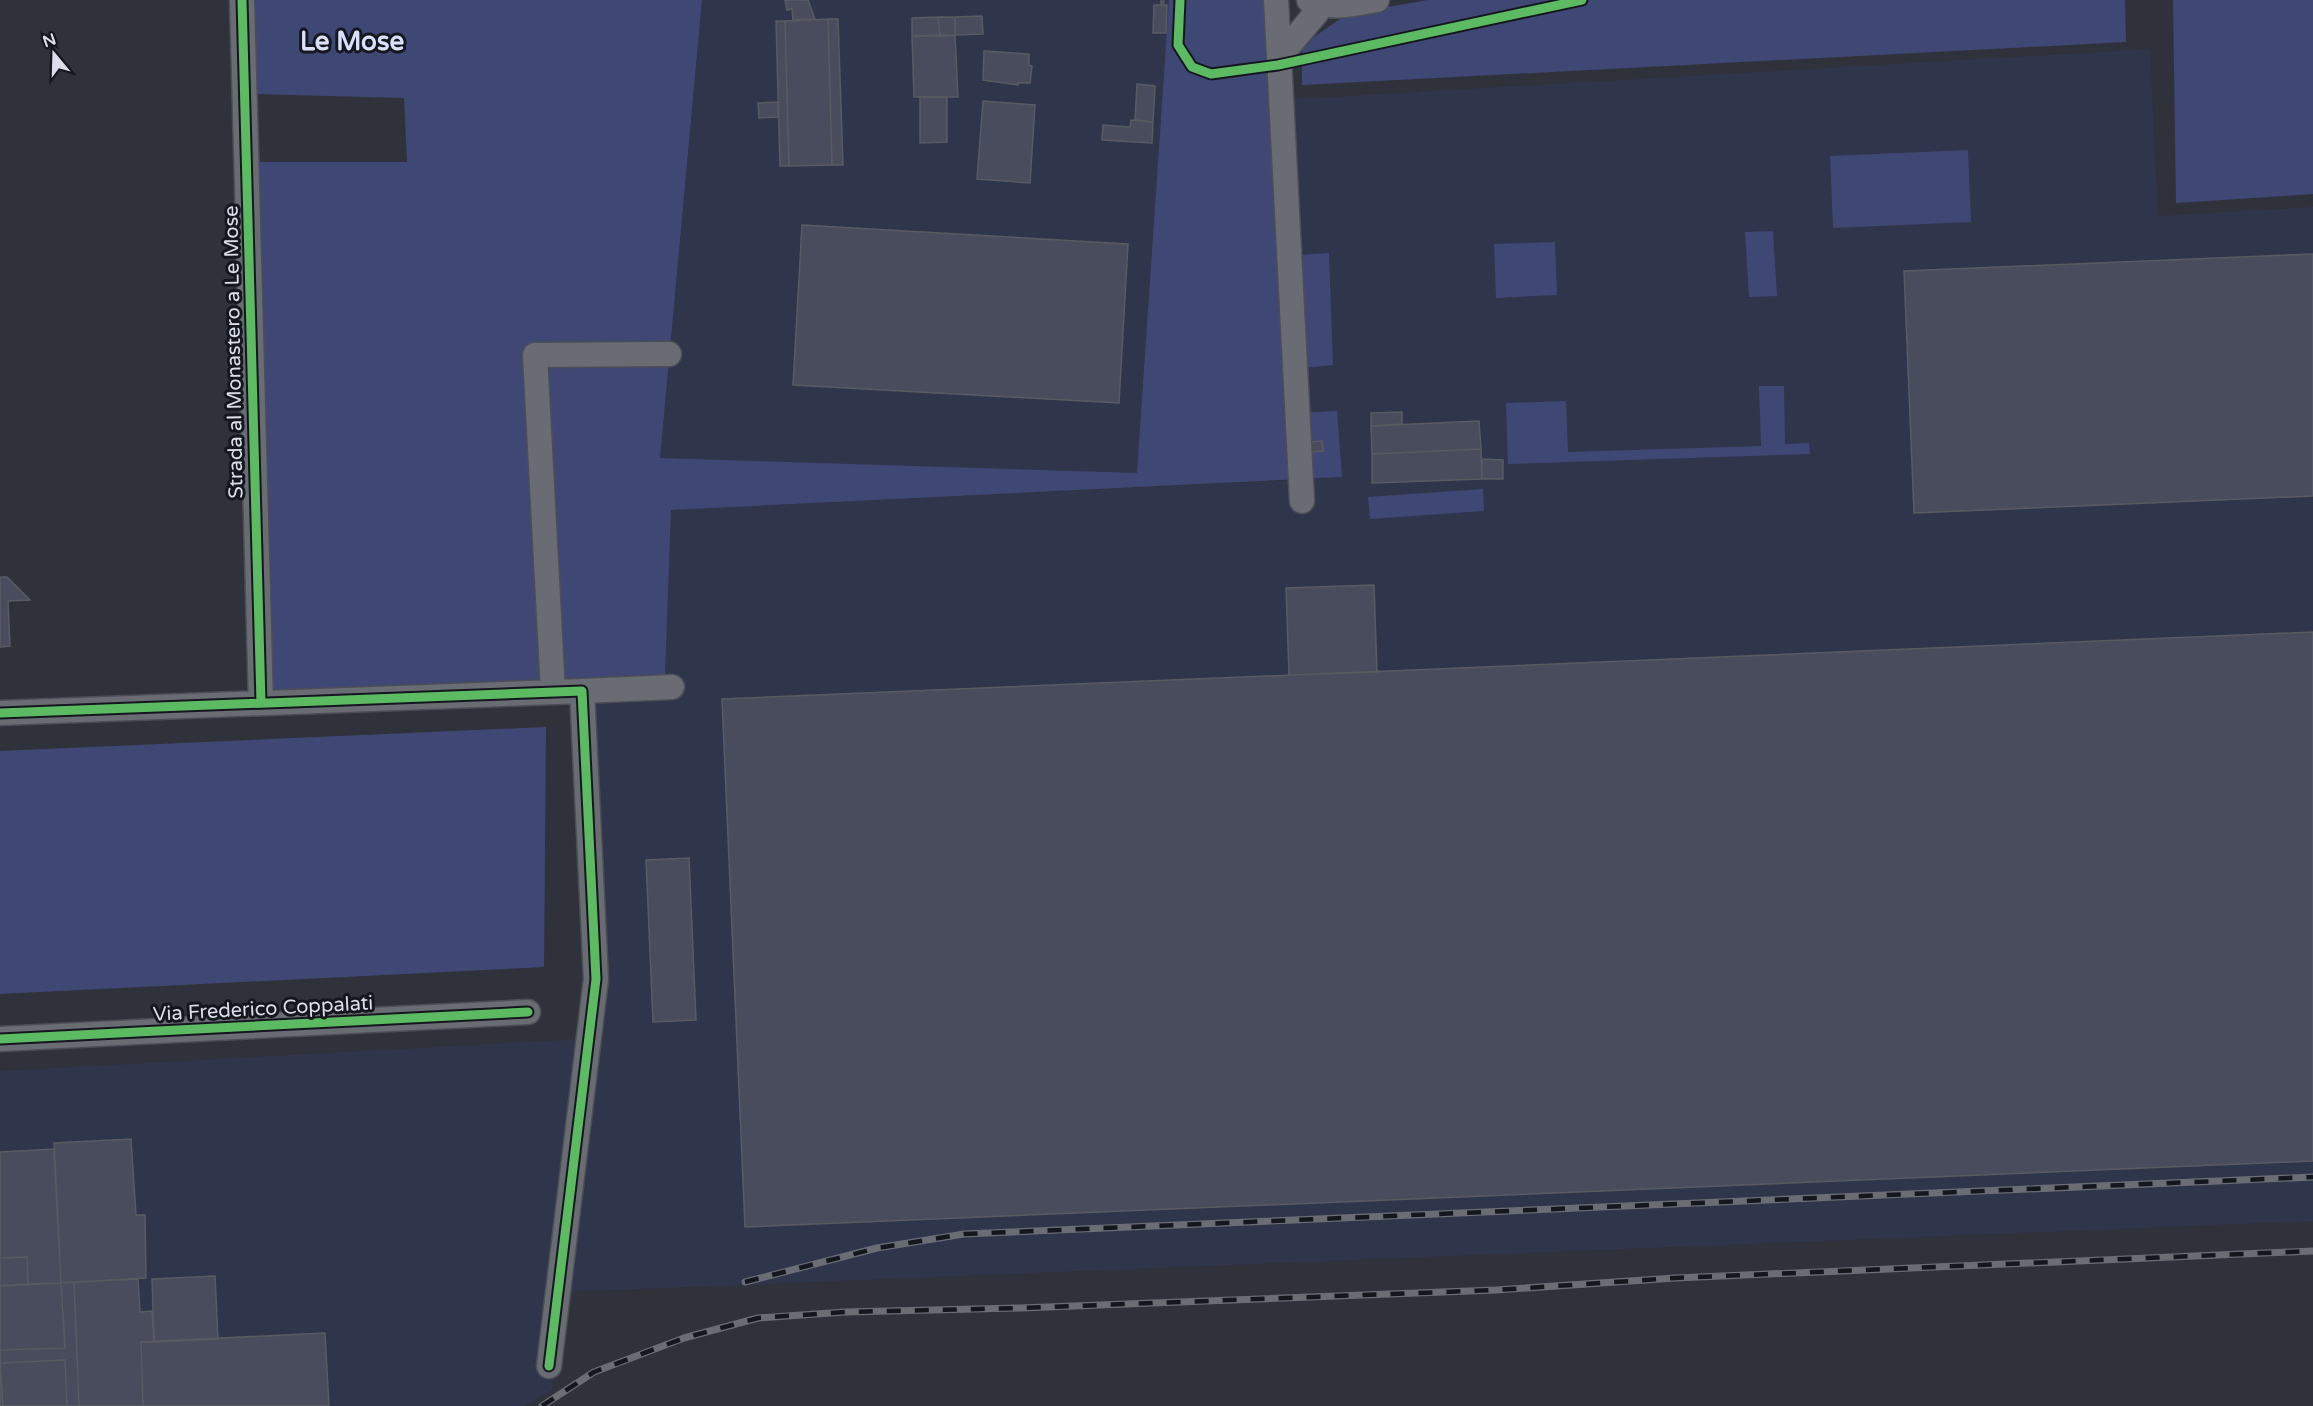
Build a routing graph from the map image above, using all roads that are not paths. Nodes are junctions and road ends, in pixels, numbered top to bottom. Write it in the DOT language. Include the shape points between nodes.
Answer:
graph roads {
  1 [pos="242,0"];
  2 [pos="1276,0"];
  3 [pos="1377,0"];
  4 [pos="1315,1"];
  5 [pos="1278,65"];
  6 [pos="669,354"];
  7 [pos="1302,501"];
  8 [pos="672,687"];
  9 [pos="553,691"];
  10 [pos="582,691"];
  11 [pos="261,702"];
  12 [pos="0,713"];
  13 [pos="528,1012"];
  14 [pos="0,1039"];
  15 [pos="549,1366"];
  1 -- 11 [label="street, Strada al Monastero a Le Mose"];
  2 -- 5 [label="street"];
  3 -- 4 [label="street" via="1337,6"];
  4 -- 5 [label="street" via="1313,18 1286,49"];
  5 -- 7 [label="street"];
  6 -- 9 [label="street" via="535,355"];
  8 -- 10 [label="street"];
  9 -- 10 [label="street"];
  9 -- 11 [label="street"];
  10 -- 15 [label="street" via="596,979"];
  11 -- 12 [label="street"];
  13 -- 14 [label="street, Via Frederico Coppalati"];
}
